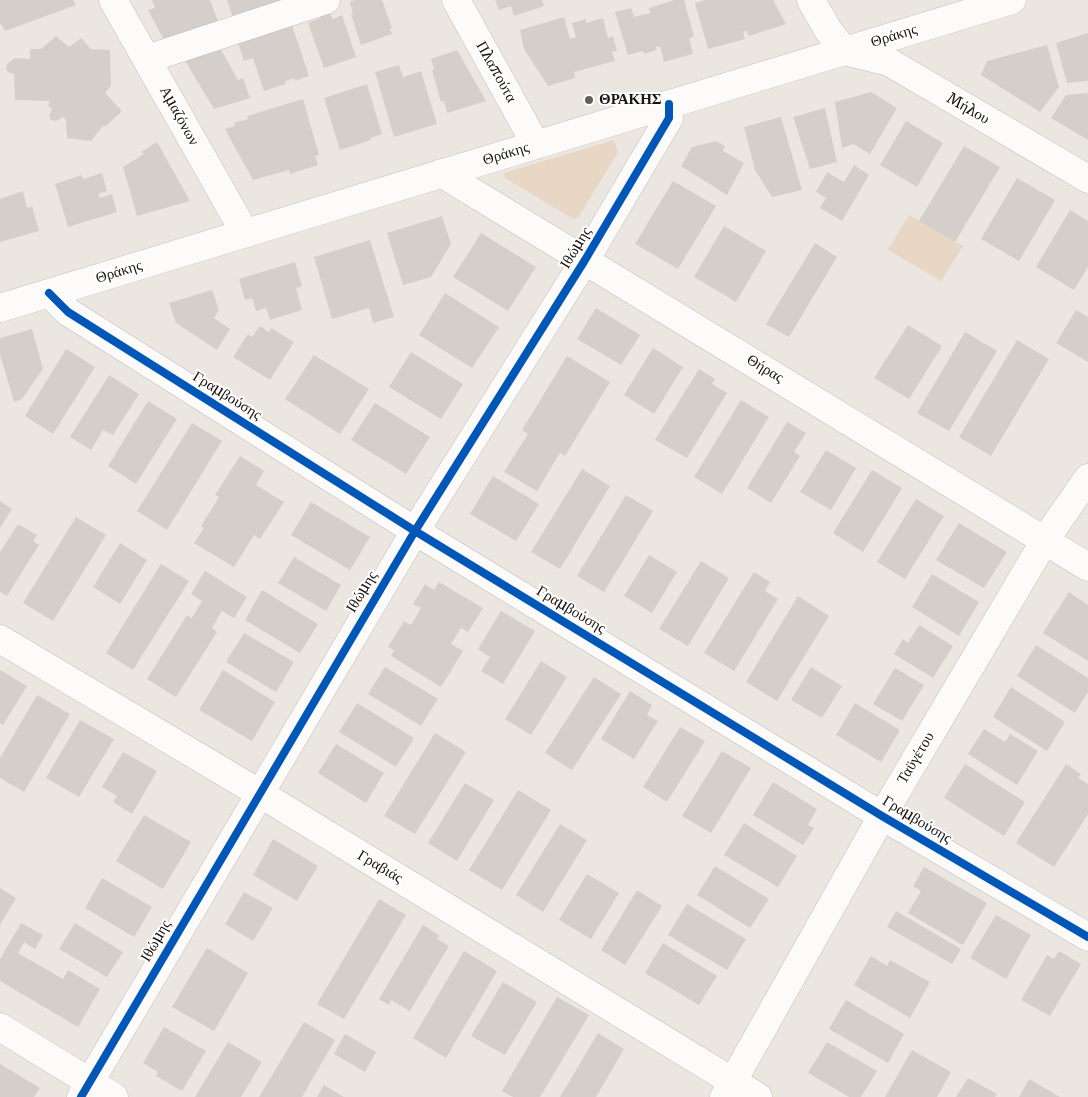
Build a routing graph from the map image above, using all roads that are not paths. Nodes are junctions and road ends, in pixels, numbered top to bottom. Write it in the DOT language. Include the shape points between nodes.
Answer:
graph roads {
  1 [pos="113,0"];
  2 [pos="326,0"];
  3 [pos="456,0"];
  4 [pos="811,0"];
  5 [pos="1012,0"];
  6 [pos="844,51"];
  7 [pos="147,59"];
  8 [pos="669,104"];
  9 [pos="536,145"];
  10 [pos="441,174"];
  11 [pos="1088,179"];
  12 [pos="245,233"];
  13 [pos="585,260"];
  14 [pos="49,293"];
  15 [pos="0,308"];
  16 [pos="1088,478"];
  17 [pos="415,531"];
  18 [pos="1045,540"];
  19 [pos="1088,567"];
  20 [pos="0,639"];
  21 [pos="259,793"];
  22 [pos="882,816"];
  23 [pos="1088,937"];
  24 [pos="0,1027"];
  25 [pos="85,1090"];
  26 [pos="728,1090"];
  27 [pos="114,1097"];
  28 [pos="758,1097"];
  1 -- 7 [label="street, Αμαζόνων"];
  2 -- 7 [label="street"];
  3 -- 9 [label="street, Πλαπούτα"];
  4 -- 6 [label="street"];
  5 -- 6 [label="street, Θράκης"];
  6 -- 8 [label="street, Θράκης"];
  6 -- 11 [label="street, Μήλου" via="888,62"];
  7 -- 12 [label="street, Αμαζόνων"];
  8 -- 9 [label="street, Θράκης"];
  8 -- 13 [label="street, Ιθώμης" via="669,118"];
  9 -- 10 [label="street, Θράκης"];
  10 -- 12 [label="street, Θράκης"];
  10 -- 13 [label="street, Θήρας"];
  12 -- 14 [label="street, Θράκης"];
  13 -- 17 [label="street, Ιθώμης"];
  13 -- 18 [label="street, Θήρας"];
  14 -- 15 [label="street, Θράκης"];
  14 -- 17 [label="street, Γραμβούσης" via="68,312"];
  16 -- 18 [label="street, Ταϋγέτου"];
  17 -- 21 [label="street, Ιθώμης"];
  17 -- 22 [label="street, Γραμβούσης"];
  18 -- 19 [label="street, Θήρας"];
  18 -- 22 [label="street, Ταϋγέτου"];
  20 -- 21 [label="street, Γραβιάς"];
  21 -- 25 [label="street, Ιθώμης"];
  21 -- 26 [label="street, Γραβιάς"];
  22 -- 23 [label="street, Γραμβούσης"];
  22 -- 26 [label="street, Ταϋγέτου"];
  24 -- 25 [label="street"];
  25 -- 27 [label="street"];
  26 -- 28 [label="street, Γραβιάς"];
}
